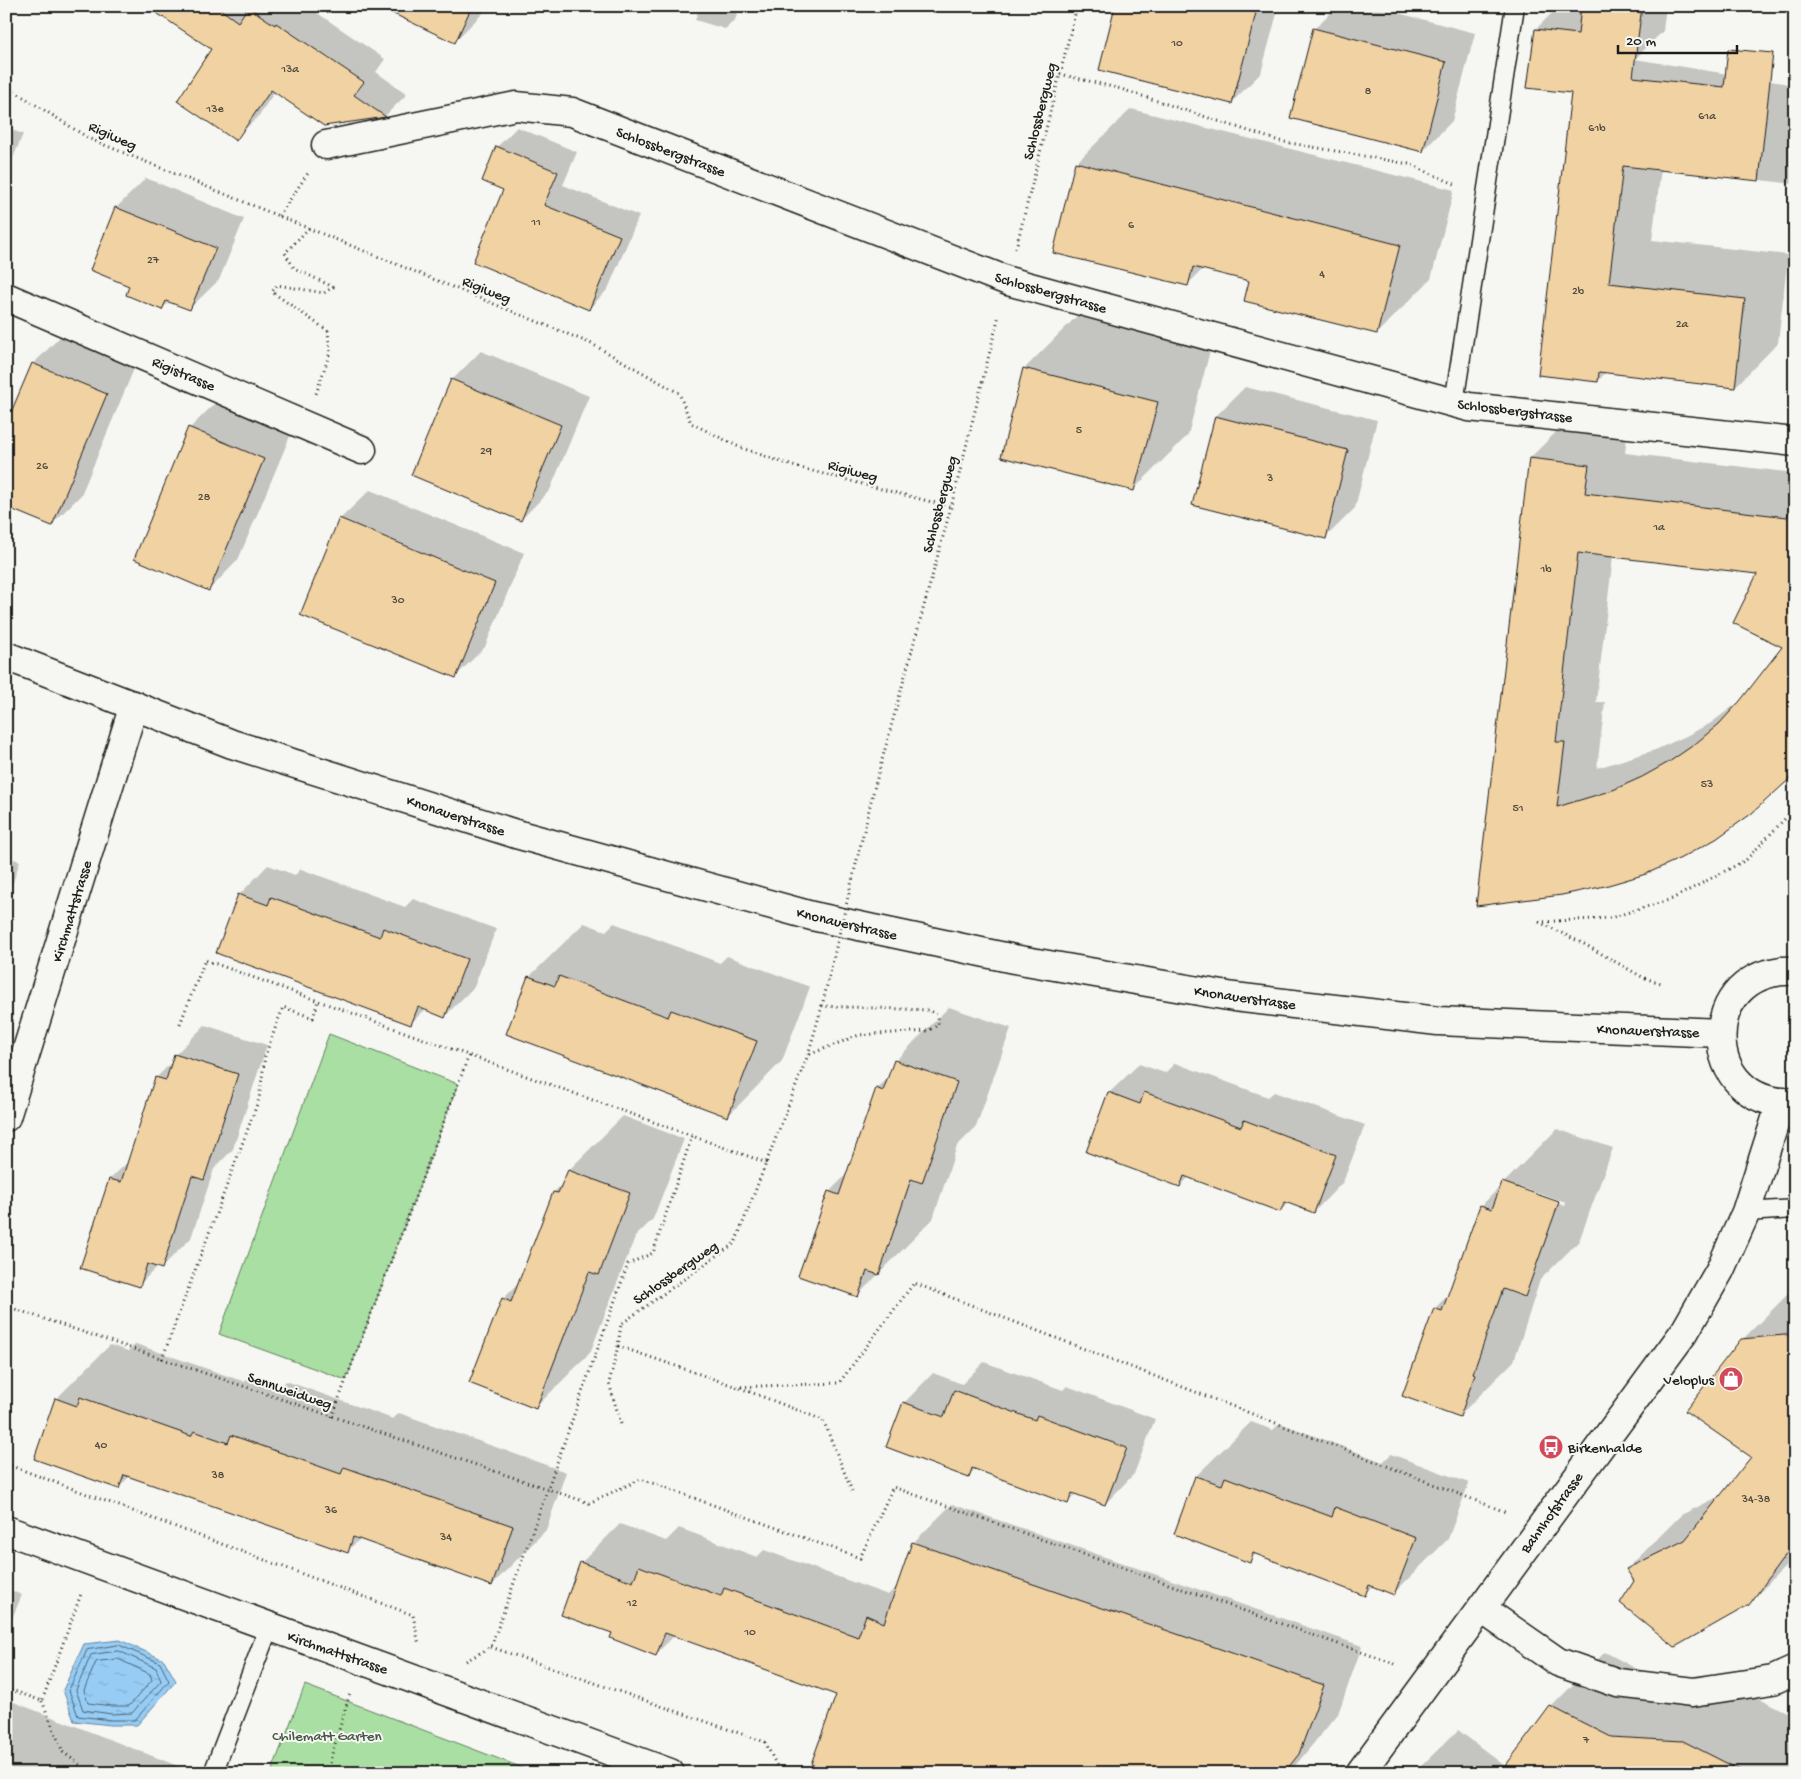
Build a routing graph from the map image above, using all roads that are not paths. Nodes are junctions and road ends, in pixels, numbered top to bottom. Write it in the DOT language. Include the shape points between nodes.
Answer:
graph roads {
  1 [pos="1515,6"];
  2 [pos="326,145"];
  3 [pos="6,297"];
  4 [pos="1454,403"];
  5 [pos="1795,442"];
  6 [pos="362,450"];
  7 [pos="6,656"];
  8 [pos="134,705"];
  9 [pos="1795,971"];
  10 [pos="1720,1033"];
  11 [pos="1788,1102"];
  12 [pos="6,1117"];
  13 [pos="1795,1209"];
  14 [pos="1746,1212"];
  15 [pos="6,1530"];
  16 [pos="1482,1608"];
  17 [pos="269,1627"];
  18 [pos="1795,1670"];
  19 [pos="213,1773"];
  20 [pos="670,1773"];
  21 [pos="1360,1773"];
  1 -- 4 [label="lane"];
  2 -- 4 [label="street, Schlossbergstrasse" via="516,106 572,112 1008,282"];
  3 -- 6 [label="street, Rigistrasse"];
  4 -- 5 [label="street, Schlossbergstrasse"];
  7 -- 8 [label="street, Knonauerstrasse"];
  8 -- 10 [label="street, Knonauerstrasse" via="232,744 516,834 812,916 1014,959 1234,997 1438,1022"];
  8 -- 12 [label="street, Kirchmattstrasse"];
  9 -- 10 [label="street" via="1780,970 1751,981 1730,1004"];
  10 -- 11 [label="street" via="1722,1050 1737,1080 1765,1100"];
  11 -- 14 [label="street, Bahnhofstrasse"];
  13 -- 14 [label="lane"];
  14 -- 16 [label="street, Bahnhofstrasse" via="1720,1270 1685,1332"];
  15 -- 17 [label="street, Kirchmattstrasse"];
  16 -- 18 [label="street" via="1558,1662 1618,1683 1693,1692 1773,1680"];
  16 -- 21 [label="street, Bahnhofstrasse"];
  17 -- 19 [label="lane"];
  17 -- 20 [label="street, Kirchmattstrasse"];
}
